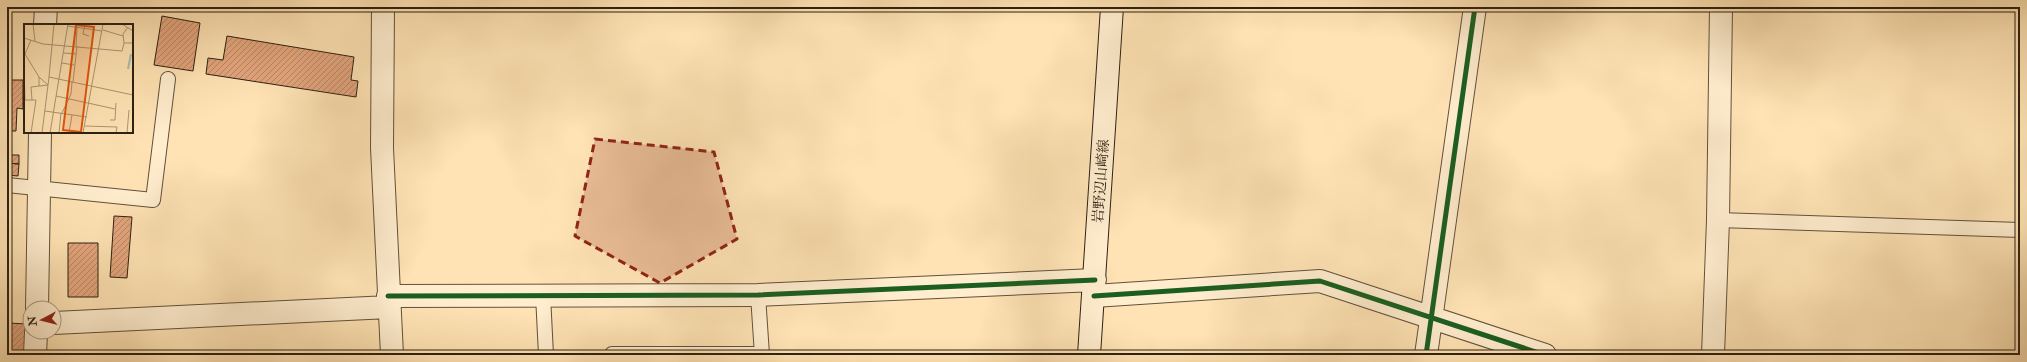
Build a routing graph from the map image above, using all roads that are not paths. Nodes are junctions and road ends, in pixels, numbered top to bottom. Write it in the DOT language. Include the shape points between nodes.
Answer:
graph roads {
  1 [pos="46,7"];
  2 [pos="383,7"];
  3 [pos="1112,7"];
  4 [pos="1475,7"];
  5 [pos="1721,7"];
  6 [pos="45,24"];
  7 [pos="168,79"];
  8 [pos="40,133"];
  9 [pos="7,185"];
  10 [pos="39,188"];
  11 [pos="1718,220"];
  12 [pos="2020,230"];
  13 [pos="1094,288"];
  14 [pos="543,295"];
  15 [pos="758,295"];
  16 [pos="37,300"];
  17 [pos="389,301"];
  18 [pos="1431,317"];
  19 [pos="62,322"];
  20 [pos="36,340"];
  21 [pos="612,354"];
  22 [pos="36,355"];
  23 [pos="392,355"];
  24 [pos="546,355"];
  25 [pos="762,355"];
  26 [pos="1089,355"];
  27 [pos="1426,355"];
  28 [pos="1545,355"];
  29 [pos="1713,355"];
  1 -- 6 [label="street"];
  2 -- 17 [label="street" via="382,148"];
  3 -- 13 [label="street, 岩野辺山崎線"];
  4 -- 18 [label="street"];
  5 -- 11 [label="street"];
  7 -- 10 [label="lane" via="153,200"];
  8 -- 10 [label="street"];
  9 -- 10 [label="lane"];
  10 -- 16 [label="street"];
  11 -- 12 [label="lane"];
  11 -- 29 [label="street"];
  13 -- 15 [label="street"];
  13 -- 18 [label="street" via="1320,281"];
  13 -- 26 [label="street, 岩野辺山崎線"];
  14 -- 15 [label="street"];
  14 -- 17 [label="street"];
  14 -- 24 [label="lane"];
  15 -- 25 [label="lane"];
  17 -- 19 [label="street"];
  17 -- 23 [label="street"];
  18 -- 27 [label="street"];
  18 -- 28 [label="street"];
  20 -- 22 [label="street"];
  21 -- 25 [label="lane"];
}
